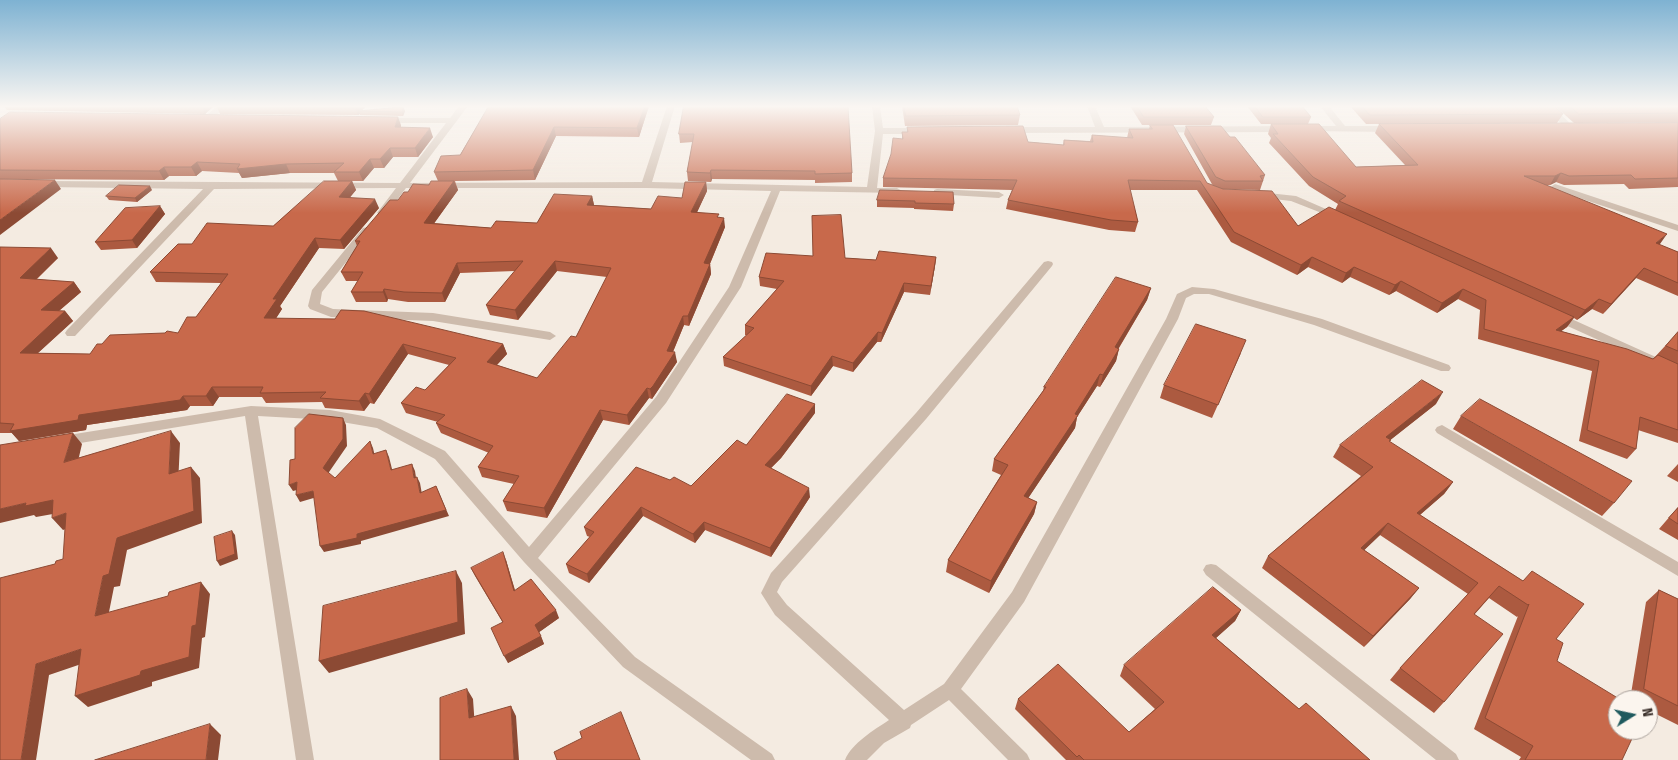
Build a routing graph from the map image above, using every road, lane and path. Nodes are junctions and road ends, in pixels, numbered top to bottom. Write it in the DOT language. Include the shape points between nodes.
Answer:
graph roads {
  1 [pos="438,141"];
  2 [pos="660,141"];
  3 [pos="879,141"];
  4 [pos="29,184"];
  5 [pos="646,185"];
  6 [pos="211,186"];
  7 [pos="404,186"];
  8 [pos="777,187"];
  9 [pos="1555,187"];
  10 [pos="872,190"];
  11 [pos="911,192"];
  12 [pos="930,192"];
  13 [pos="999,194"];
  14 [pos="1250,195"];
  15 [pos="1344,219"];
  16 [pos="1678,228"];
  17 [pos="1048,264"];
  18 [pos="1542,310"];
  19 [pos="71,333"];
  20 [pos="550,336"];
  21 [pos="1445,368"];
  22 [pos="1678,372"];
  23 [pos="251,410"];
  24 [pos="1442,430"];
  25 [pos="48,443"];
  26 [pos="529,558"];
  27 [pos="1211,570"];
  28 [pos="1678,570"];
  29 [pos="950,690"];
  30 [pos="904,722"];
  31 [pos="305,760"];
  32 [pos="766,760"];
  33 [pos="854,760"];
  34 [pos="1021,760"];
  35 [pos="1450,760"];
  1 -- 7 [label="street"];
  2 -- 5 [label="street"];
  3 -- 10 [label="street"];
  4 -- 6 [label="street"];
  5 -- 7 [label="street"];
  5 -- 8 [label="street"];
  6 -- 7 [label="street"];
  6 -- 19 [label="street"];
  7 -- 20 [label="street" via="316,292 314,306 331,313 433,317"];
  8 -- 10 [label="street"];
  8 -- 26 [label="street" via="735,287 661,400"];
  9 -- 16 [label="street"];
  10 -- 11 [label="street"];
  12 -- 13 [label="street"];
  14 -- 15 [label="street" via="1293,198"];
  17 -- 30 [label="street" via="921,416 776,578 769,593 780,610"];
  18 -- 22 [label="street"];
  21 -- 29 [label="street" via="1318,322 1210,292 1192,290 1181,296 1172,319 1018,597"];
  23 -- 25 [label="street"];
  23 -- 26 [label="street" via="330,416 380,424 440,455"];
  23 -- 31 [label="street"];
  24 -- 28 [label="street"];
  26 -- 32 [label="street" via="629,662"];
  27 -- 35 [label="street"];
  29 -- 30 [label="street"];
  29 -- 34 [label="street"];
  30 -- 33 [label="street" via="878,737"];
}
